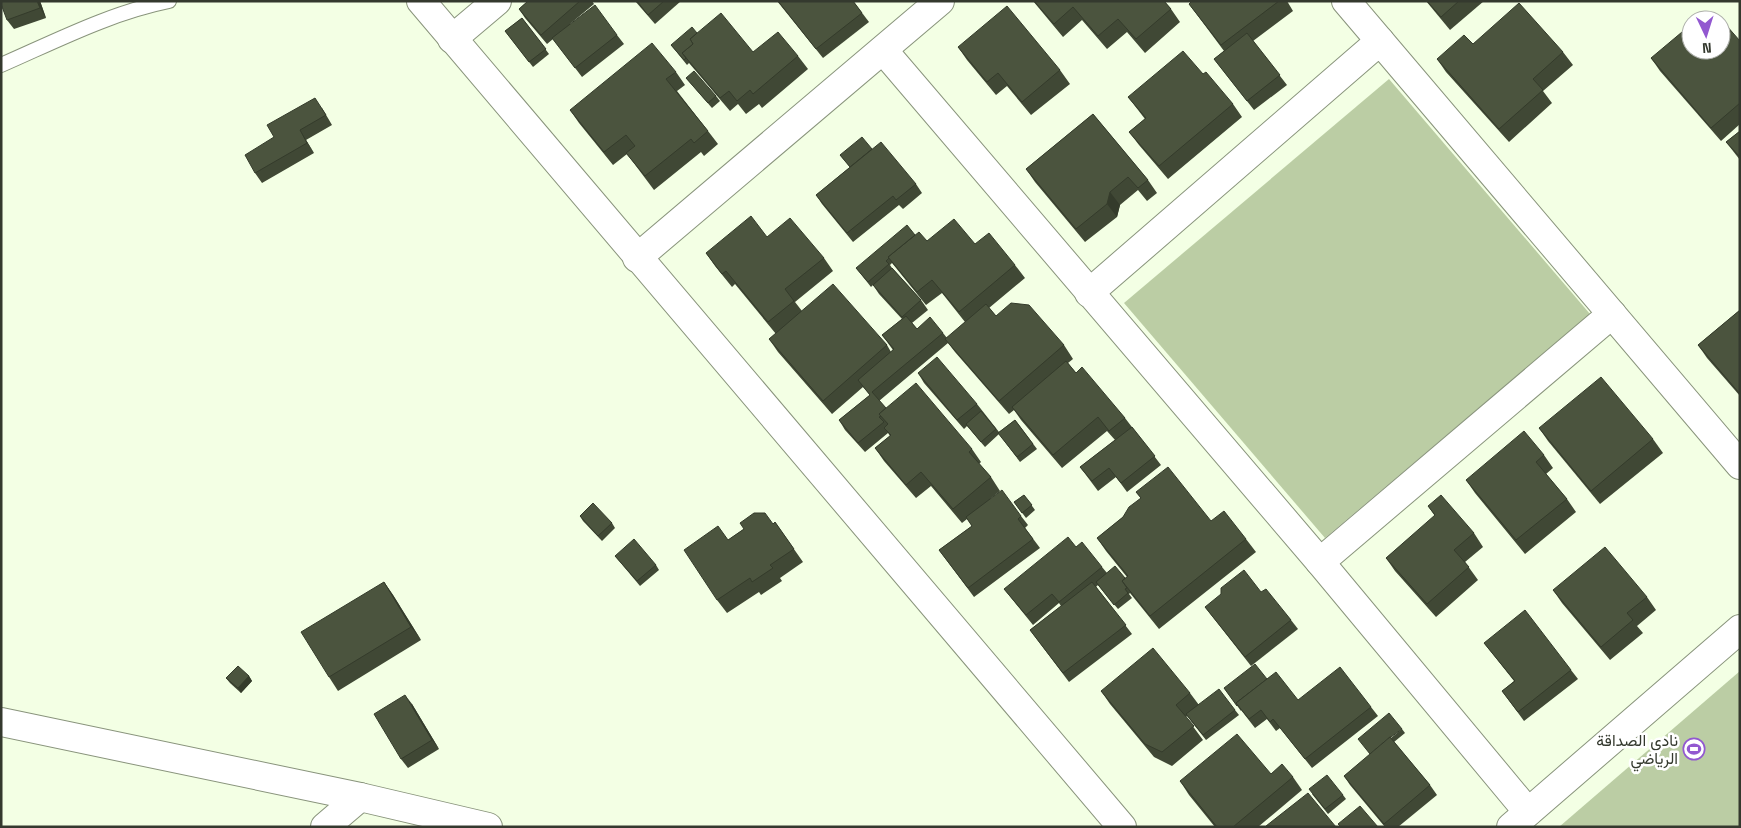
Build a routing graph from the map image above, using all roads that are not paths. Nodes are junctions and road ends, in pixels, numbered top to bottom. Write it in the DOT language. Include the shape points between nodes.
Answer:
graph roads {
  1 [pos="169,1"];
  2 [pos="421,1"];
  3 [pos="497,1"];
  4 [pos="940,1"];
  5 [pos="1346,1"];
  6 [pos="452,39"];
  7 [pos="1380,41"];
  8 [pos="883,50"];
  9 [pos="2,62"];
  10 [pos="637,258"];
  11 [pos="1089,292"];
  12 [pos="1612,314"];
  13 [pos="1740,465"];
  14 [pos="1320,562"];
  15 [pos="1740,629"];
  16 [pos="1,722"];
  17 [pos="360,797"];
  18 [pos="1520,819"];
  19 [pos="325,827"];
  20 [pos="488,827"];
  21 [pos="1122,827"];
  1 -- 9 [label="lane" via="144,6 81,29"];
  2 -- 6 [label="street"];
  3 -- 6 [label="street"];
  4 -- 8 [label="street"];
  5 -- 7 [label="street"];
  6 -- 10 [label="street"];
  7 -- 11 [label="street"];
  7 -- 12 [label="street"];
  8 -- 10 [label="street"];
  8 -- 11 [label="street"];
  10 -- 21 [label="street"];
  11 -- 14 [label="street"];
  12 -- 13 [label="street"];
  12 -- 14 [label="street"];
  14 -- 18 [label="street"];
  15 -- 18 [label="street"];
  16 -- 17 [label="street"];
  17 -- 19 [label="street"];
  17 -- 20 [label="street"];
}
